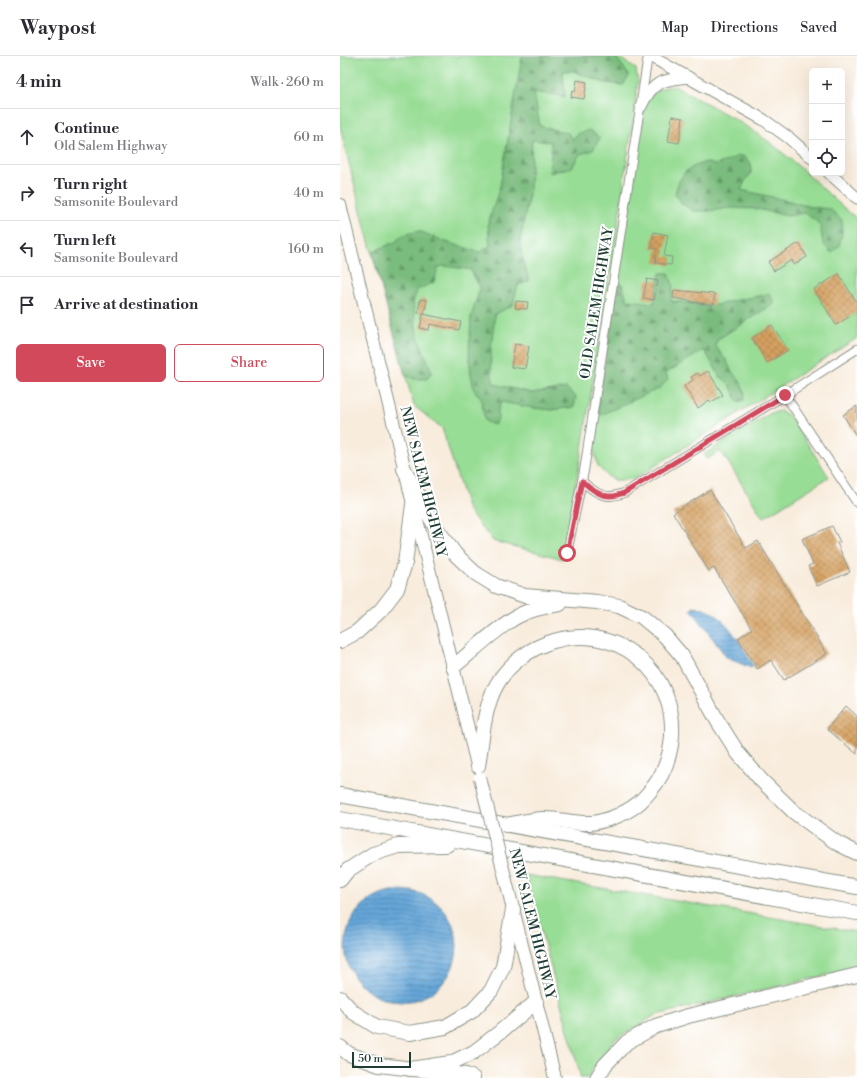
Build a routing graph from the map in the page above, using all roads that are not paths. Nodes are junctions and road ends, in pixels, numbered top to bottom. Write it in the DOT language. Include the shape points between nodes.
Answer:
graph roads {
  1 [pos="649,56"];
  2 [pos="688,77"];
  3 [pos="641,106"];
  4 [pos="809,155"];
  5 [pos="832,176"];
  6 [pos="857,198"];
  7 [pos="340,205"];
  8 [pos="857,350"];
  9 [pos="785,395"];
  10 [pos="404,469"];
  11 [pos="582,481"];
  12 [pos="857,503"];
  13 [pos="413,505"];
  14 [pos="567,553"];
  15 [pos="574,601"];
  16 [pos="340,641"];
  17 [pos="453,667"];
  18 [pos="479,772"];
  19 [pos="340,795"];
  20 [pos="340,819"];
  21 [pos="506,825"];
  22 [pos="481,845"];
  23 [pos="857,853"];
  24 [pos="340,880"];
  25 [pos="857,887"];
  26 [pos="513,909"];
  27 [pos="857,913"];
  28 [pos="857,975"];
  29 [pos="340,998"];
  30 [pos="536,1002"];
  31 [pos="340,1048"];
  32 [pos="410,1069"];
  33 [pos="473,1078"];
  34 [pos="555,1078"];
  35 [pos="597,1078"];
  1 -- 2 [label="main road"];
  1 -- 3 [label="street, OLD SALEM HIGHWAY"];
  2 -- 3 [label="main road" via="658,84 650,89"];
  2 -- 4 [label="main road" via="764,120"];
  3 -- 11 [label="street, OLD SALEM HIGHWAY"];
  5 -- 6 [label="main road"];
  7 -- 10 [label="main road, NEW SALEM HIGHWAY"];
  8 -- 9 [label="street"];
  9 -- 11 [label="street" via="624,493 610,497 588,487"];
  9 -- 12 [label="street"];
  10 -- 13 [label="main road, NEW SALEM HIGHWAY"];
  10 -- 15 [label="highway" via="436,528 455,554 475,573 496,586 525,596"];
  11 -- 14 [label="street, OLD SALEM HIGHWAY"];
  13 -- 16 [label="highway" via="405,563 397,589 382,610 357,632"];
  13 -- 17 [label="main road, NEW SALEM HIGHWAY"];
  15 -- 17 [label="highway" via="542,607 517,617"];
  15 -- 23 [label="highway" via="619,606 642,617 666,636 682,656 725,734 761,780 794,812 837,843"];
  17 -- 18 [label="main road, NEW SALEM HIGHWAY"];
  18 -- 21 [label="highway" via="488,708 493,692 510,666 536,647 564,638 578,637 612,642 641,660 658,680 669,705 672,721 670,750 663,774 640,802 619,815 591,823 542,819"];
  18 -- 26 [label="main road, NEW SALEM HIGHWAY, bridge"];
  19 -- 21 [label="highway"];
  20 -- 22 [label="highway"];
  21 -- 25 [label="highway"];
  22 -- 24 [label="highway" via="398,846 373,854 348,870"];
  22 -- 27 [label="highway"];
  26 -- 29 [label="highway" via="503,967 491,991 472,1011 445,1027 410,1034 377,1027 353,1012"];
  26 -- 30 [label="main road, NEW SALEM HIGHWAY"];
  28 -- 35 [label="highway" via="656,1026 627,1042 605,1065"];
  30 -- 32 [label="highway" via="474,1052 451,1063"];
  30 -- 34 [label="main road, NEW SALEM HIGHWAY"];
  31 -- 32 [label="highway" via="379,1065"];
  32 -- 33 [label="highway"];
}
